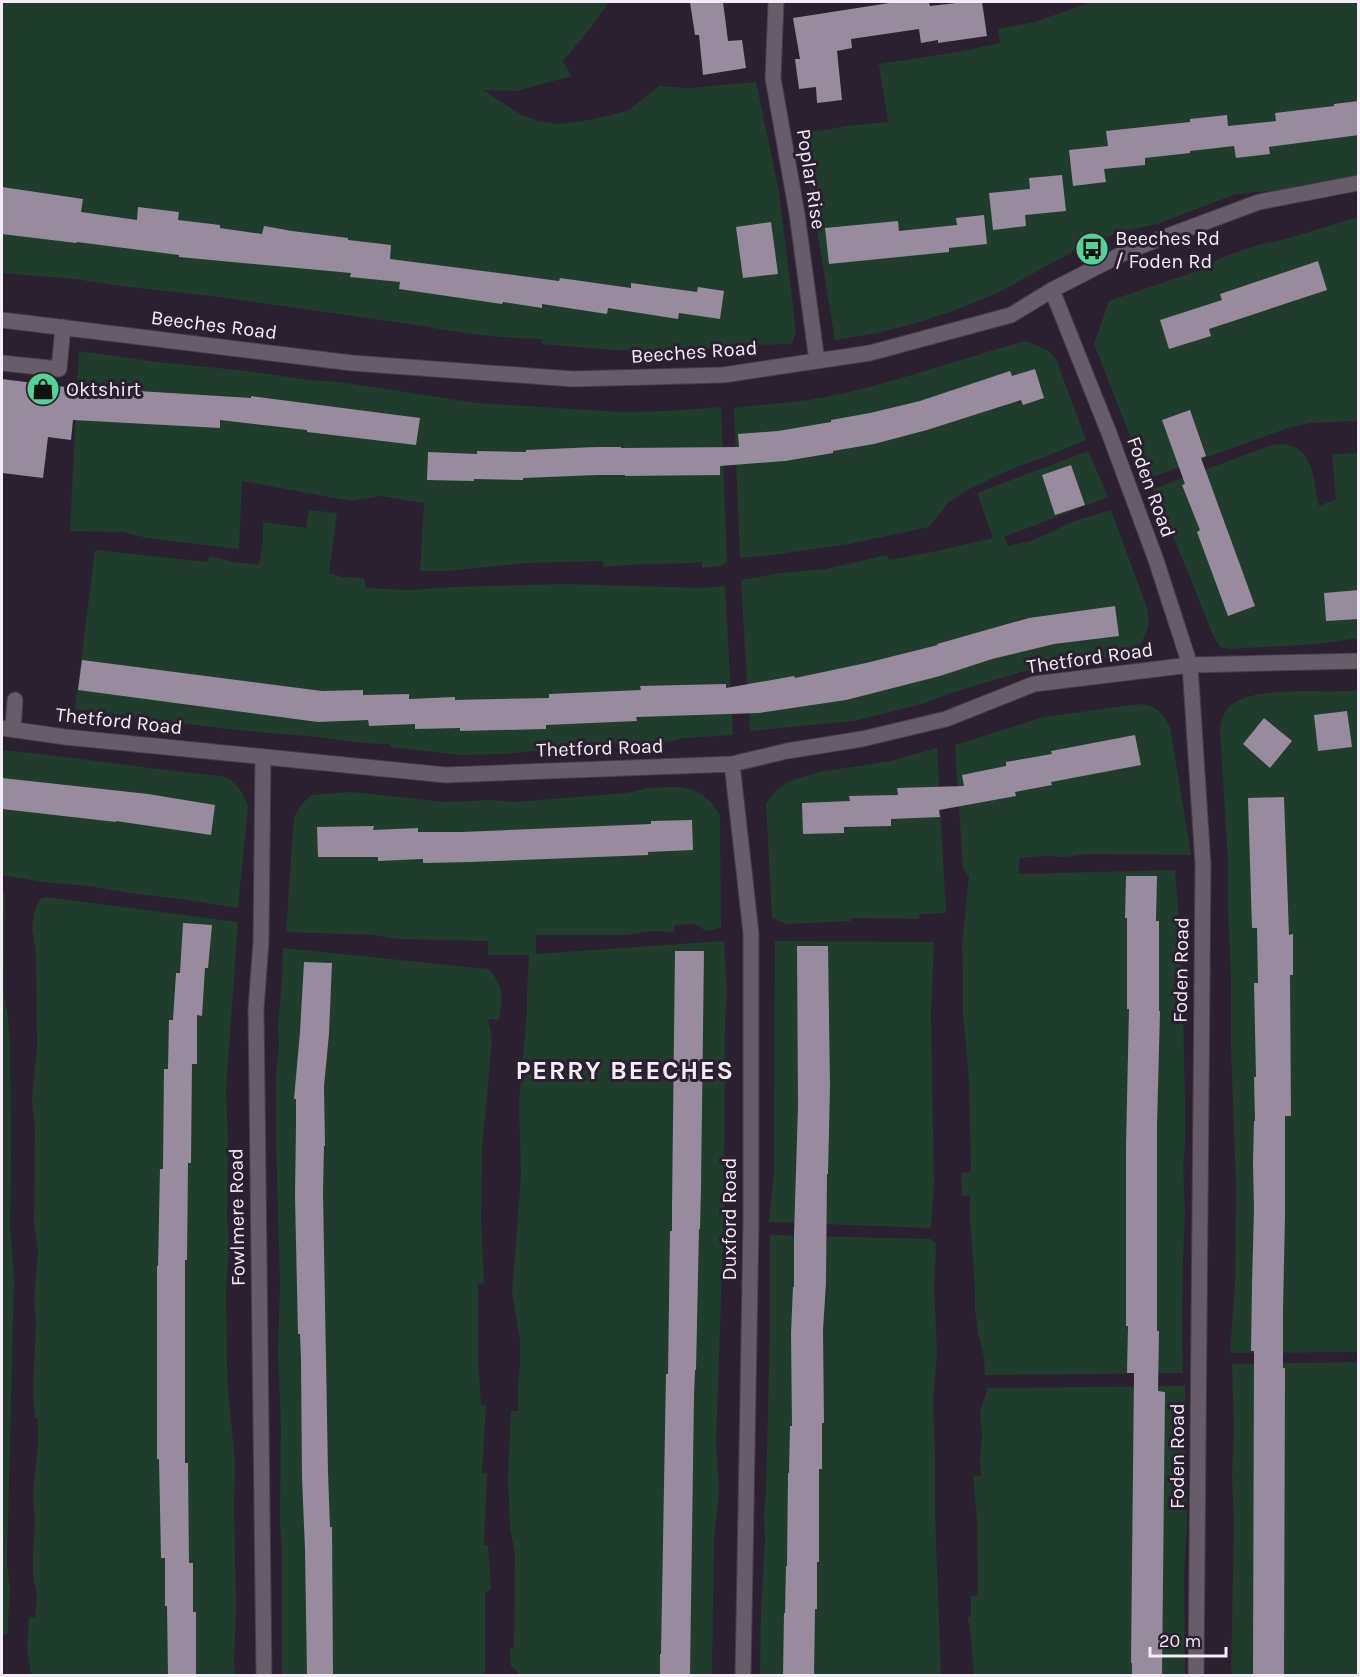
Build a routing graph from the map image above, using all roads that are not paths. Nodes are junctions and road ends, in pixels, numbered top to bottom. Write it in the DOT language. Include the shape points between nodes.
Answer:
graph roads {
  1 [pos="778,2"];
  2 [pos="1359,183"];
  3 [pos="1052,290"];
  4 [pos="2,320"];
  5 [pos="63,327"];
  6 [pos="817,361"];
  7 [pos="2,363"];
  8 [pos="1359,661"];
  9 [pos="1190,665"];
  10 [pos="15,700"];
  11 [pos="7,728"];
  12 [pos="263,758"];
  13 [pos="732,764"];
  14 [pos="264,1676"];
  15 [pos="743,1676"];
  16 [pos="1197,1676"];
  1 -- 6 [label="street, Poplar Rise" via="773,78"];
  2 -- 3 [label="street, Beeches Road" via="1259,202 1130,250"];
  3 -- 6 [label="street, Beeches Road" via="1011,315 870,353"];
  3 -- 9 [label="street, Foden Road" via="1156,560"];
  4 -- 5 [label="street, Beeches Road"];
  5 -- 6 [label="street, Beeches Road" via="352,363 573,379 723,375"];
  5 -- 7 [label="street" via="58,369"];
  8 -- 9 [label="street, Thetford Road"];
  9 -- 13 [label="street, Thetford Road" via="1034,684 946,719"];
  9 -- 16 [label="street, Foden Road" via="1203,864"];
  10 -- 11 [label="street"];
  11 -- 12 [label="street, Thetford Road"];
  12 -- 13 [label="street, Thetford Road" via="446,774"];
  12 -- 14 [label="street, Fowlmere Road" via="256,1021"];
  13 -- 15 [label="street, Duxford Road" via="751,933 751,1224"];
}
